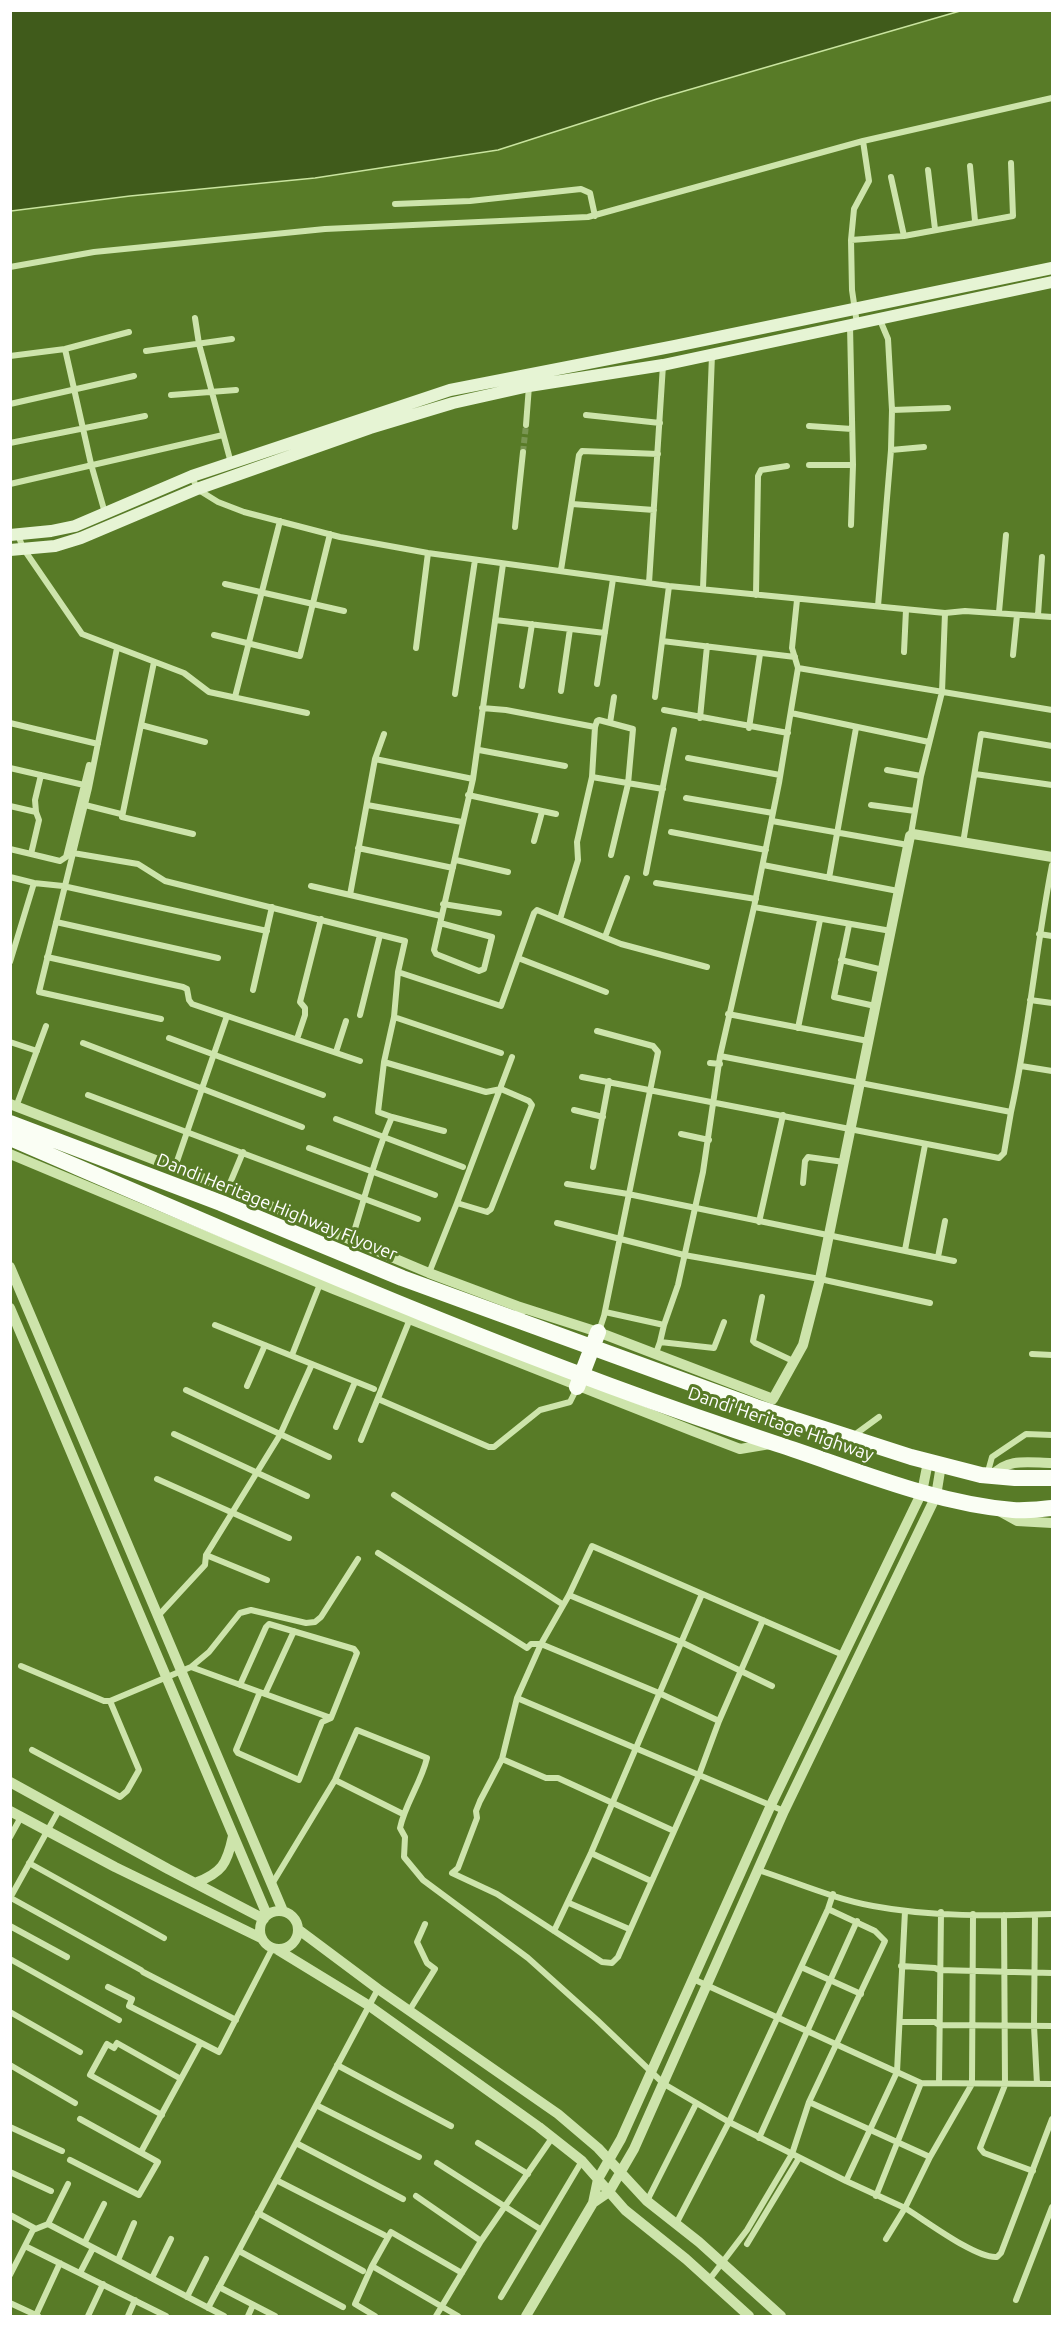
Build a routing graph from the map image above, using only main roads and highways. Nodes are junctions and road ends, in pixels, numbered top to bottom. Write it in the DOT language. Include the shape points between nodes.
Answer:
graph roads {
  1 [pos="1053,268"];
  2 [pos="1053,282"];
  3 [pos="528,380"];
  4 [pos="14,535"];
  5 [pos="17,549"];
  6 [pos="10,1124"];
  7 [pos="10,1138"];
  8 [pos="529,1324"];
  9 [pos="598,1332"];
  10 [pos="504,1345"];
  11 [pos="592,1348"];
  12 [pos="519,1364"];
  13 [pos="579,1381"];
  14 [pos="1053,1478"];
  15 [pos="1053,1508"];
  1 -- 3 [label="main road"];
  2 -- 3 [label="main road" via="663,365"];
  3 -- 4 [label="main road" via="450,390 192,476 75,526"];
  3 -- 5 [label="main road" via="370,428 197,489 81,538 55,546"];
  6 -- 8 [label="highway, Dandi Heritage Highway Flyover"];
  7 -- 10 [label="highway" via="375,1295"];
  8 -- 11 [label="highway, Dandi Heritage Highway"];
  9 -- 11 [label="highway"];
  10 -- 12 [label="highway"];
  10 -- 13 [label="highway, Dandi Heritage Highway"];
  11 -- 13 [label="highway"];
  11 -- 14 [label="highway, Dandi Heritage Highway" via="790,1418 935,1463 990,1476"];
  13 -- 15 [label="highway, Dandi Heritage Highway" via="929,1494 1016,1510"];
}
